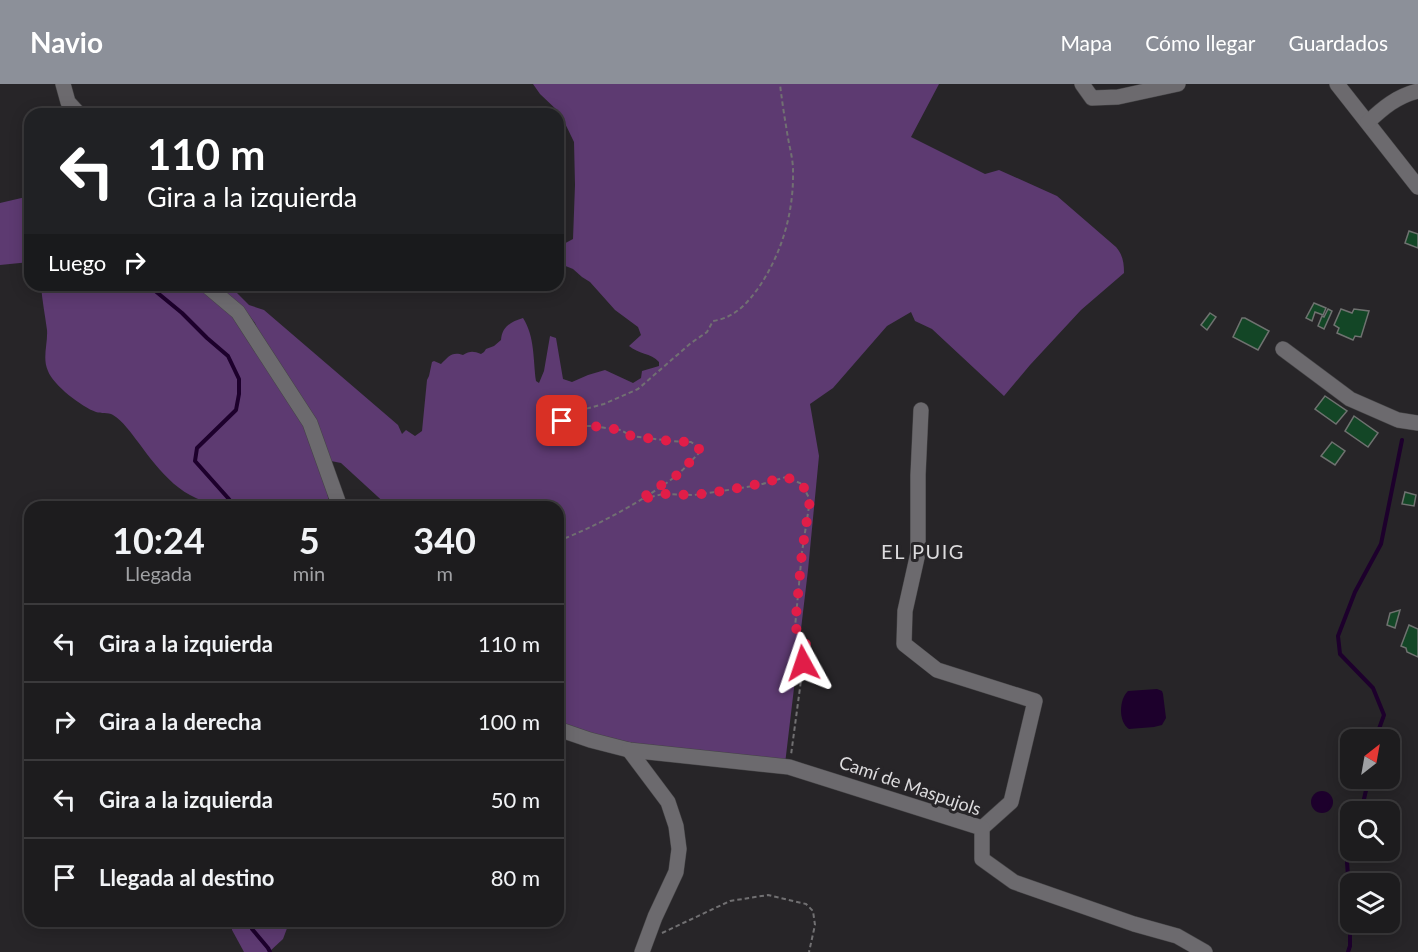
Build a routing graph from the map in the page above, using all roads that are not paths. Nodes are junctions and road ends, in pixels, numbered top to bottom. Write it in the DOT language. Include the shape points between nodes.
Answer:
graph roads {
  1 [pos="63,84"];
  2 [pos="1082,84"];
  3 [pos="1178,84"];
  4 [pos="1337,84"];
  5 [pos="1418,91"];
  6 [pos="74,108"];
  7 [pos="1368,122"];
  8 [pos="1418,187"];
  9 [pos="213,291"];
  10 [pos="1283,350"];
  11 [pos="921,410"];
  12 [pos="1418,423"];
  13 [pos="338,501"];
  14 [pos="564,731"];
  15 [pos="629,750"];
  16 [pos="982,828"];
  17 [pos="644,947"];
  18 [pos="1205,952"];
  1 -- 6 [label="street"];
  2 -- 3 [label="street" via="1092,98 1118,97"];
  4 -- 7 [label="street"];
  5 -- 7 [label="street" via="1389,103"];
  7 -- 8 [label="street"];
  9 -- 13 [label="street" via="238,312 310,423"];
  10 -- 12 [label="street" via="1350,399 1398,420"];
  11 -- 16 [label="street" via="918,553 906,611 904,644 937,670 1035,701 1011,802"];
  14 -- 15 [label="street, Camí de Maspujols"];
  15 -- 16 [label="street, Camí de Maspujols" via="789,767"];
  15 -- 17 [label="street" via="668,802 679,849 676,872"];
  16 -- 18 [label="street, Camí de Maspujols" via="982,859 1014,882 1177,936"];
}
